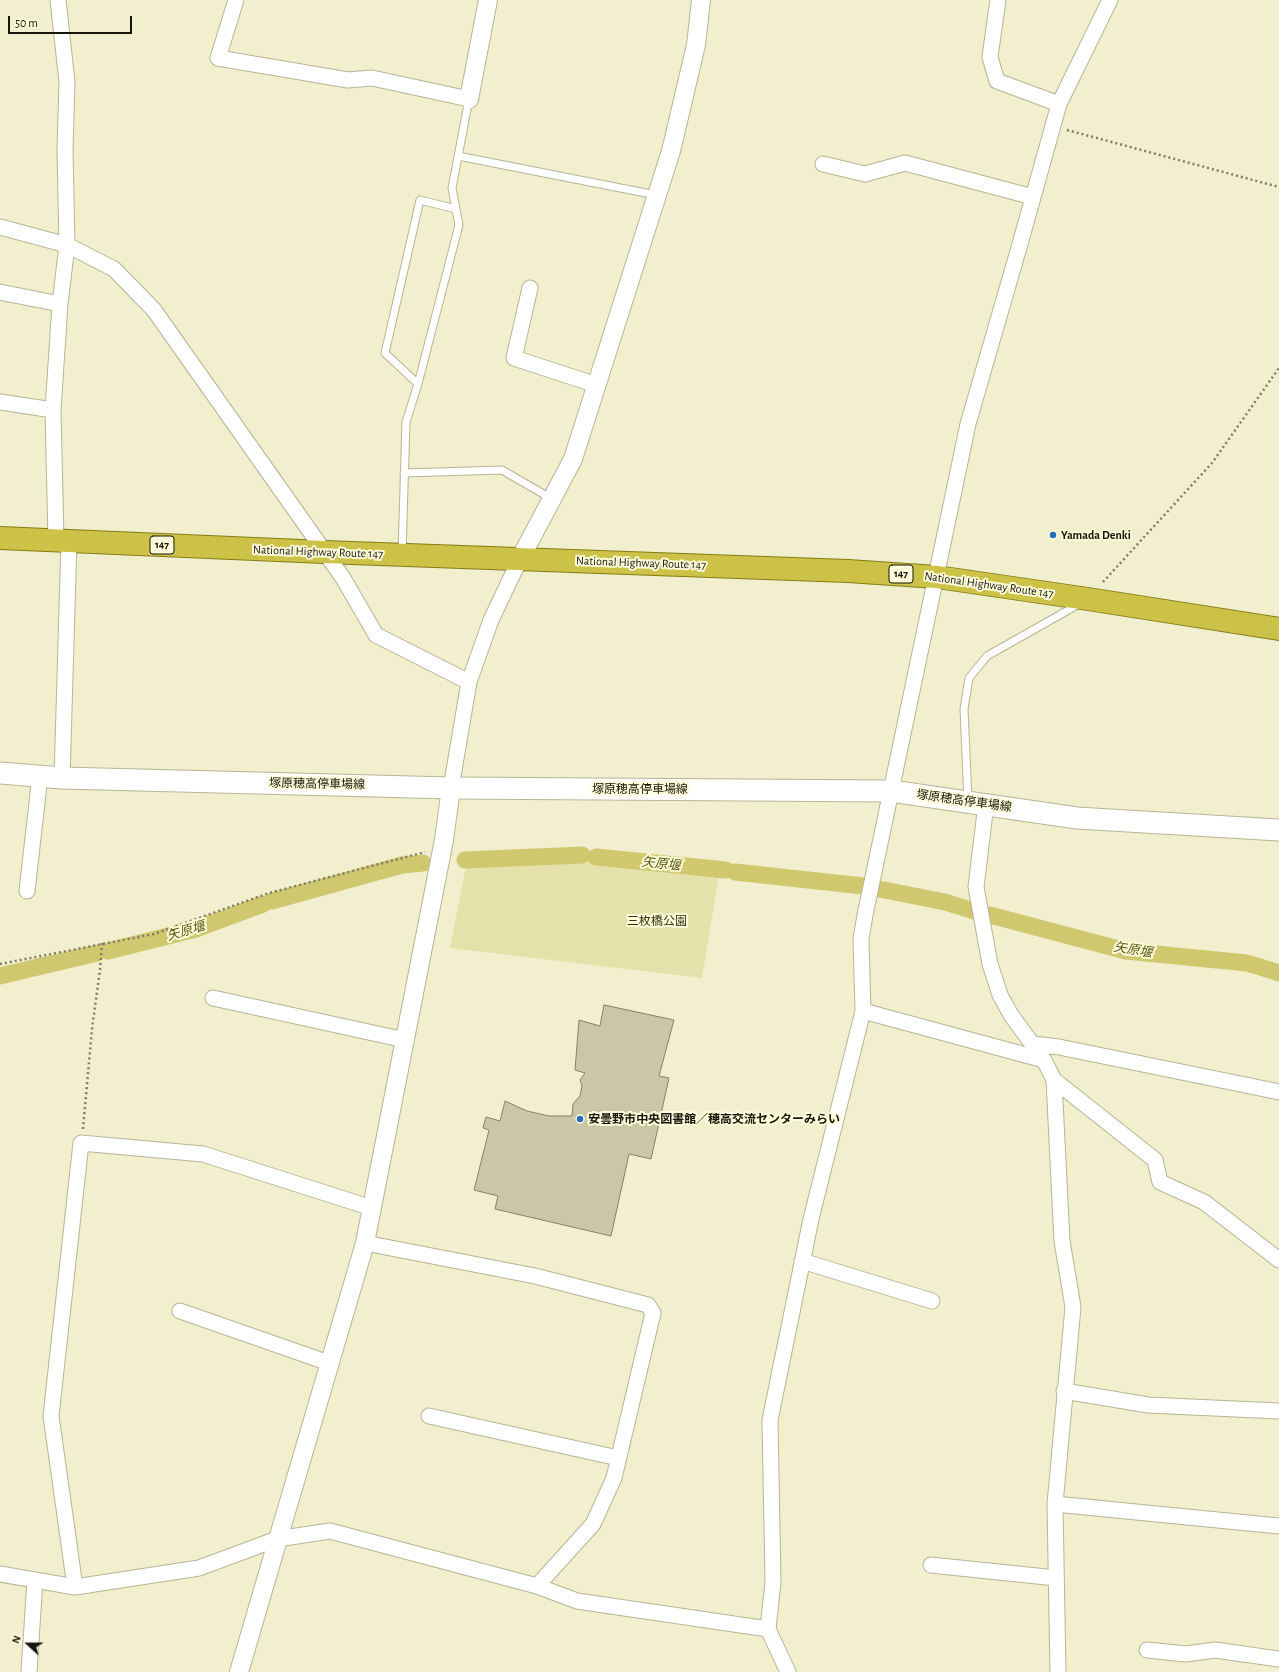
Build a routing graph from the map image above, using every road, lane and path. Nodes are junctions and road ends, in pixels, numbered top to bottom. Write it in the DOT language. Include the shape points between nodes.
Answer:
graph roads {
  1 [pos="58,0"];
  2 [pos="236,0"];
  3 [pos="488,0"];
  4 [pos="701,0"];
  5 [pos="998,0"];
  6 [pos="1110,0"];
  7 [pos="469,99"];
  8 [pos="1059,104"];
  9 [pos="1053,126"];
  10 [pos="458,156"];
  11 [pos="823,164"];
  12 [pos="1279,187"];
  13 [pos="657,196"];
  14 [pos="1033,198"];
  15 [pos="456,209"];
  16 [pos="0,227"];
  17 [pos="67,245"];
  18 [pos="530,288"];
  19 [pos="0,292"];
  20 [pos="60,304"];
  21 [pos="1279,368"];
  22 [pos="418,384"];
  23 [pos="597,385"];
  24 [pos="0,402"];
  25 [pos="53,410"];
  26 [pos="404,473"];
  27 [pos="552,499"];
  28 [pos="0,538"];
  29 [pos="62,541"];
  30 [pos="324,552"];
  31 [pos="402,555"];
  32 [pos="520,559"];
  33 [pos="937,576"];
  34 [pos="1088,598"];
  35 [pos="1279,629"];
  36 [pos="469,682"];
  37 [pos="0,773"];
  38 [pos="40,776"];
  39 [pos="62,778"];
  40 [pos="451,788"];
  41 [pos="891,791"];
  42 [pos="977,802"];
  43 [pos="1279,830"];
  44 [pos="428,852"];
  45 [pos="27,891"];
  46 [pos="102,943"];
  47 [pos="0,964"];
  48 [pos="213,998"];
  49 [pos="863,1011"];
  50 [pos="405,1040"];
  51 [pos="1033,1044"];
  52 [pos="1044,1060"];
  53 [pos="1054,1080"];
  54 [pos="1279,1092"];
  55 [pos="82,1144"];
  56 [pos="372,1208"];
  57 [pos="365,1243"];
  58 [pos="1279,1260"];
  59 [pos="802,1261"];
  60 [pos="932,1301"];
  61 [pos="180,1311"];
  62 [pos="329,1363"];
  63 [pos="1064,1391"];
  64 [pos="1279,1411"];
  65 [pos="429,1416"];
  66 [pos="618,1458"];
  67 [pos="1055,1504"];
  68 [pos="1279,1526"];
  69 [pos="277,1539"];
  70 [pos="931,1565"];
  71 [pos="0,1574"];
  72 [pos="1056,1578"];
  73 [pos="36,1580"];
  74 [pos="537,1586"];
  75 [pos="75,1587"];
  76 [pos="768,1629"];
  77 [pos="1147,1650"];
  78 [pos="1279,1659"];
  79 [pos="29,1672"];
  80 [pos="239,1672"];
  81 [pos="788,1672"];
  82 [pos="1058,1672"];
  1 -- 17 [label="street" via="67,82"];
  2 -- 7 [label="street" via="218,58 348,80 372,78"];
  3 -- 7 [label="street"];
  4 -- 13 [label="street" via="696,44 671,151"];
  5 -- 8 [label="street" via="990,57 997,81"];
  6 -- 8 [label="street"];
  7 -- 10 [label="lane"];
  8 -- 9 [label="street"];
  9 -- 12 [label="path"];
  9 -- 14 [label="street"];
  10 -- 13 [label="lane"];
  10 -- 15 [label="lane" via="452,188"];
  11 -- 14 [label="street" via="865,174 905,163"];
  13 -- 23 [label="street"];
  14 -- 33 [label="street" via="968,424"];
  15 -- 22 [label="lane" via="459,225"];
  15 -- 22 [label="lane" via="420,200 385,353"];
  16 -- 17 [label="street"];
  17 -- 20 [label="street"];
  17 -- 30 [label="street" via="114,269 154,310"];
  18 -- 23 [label="street" via="514,358"];
  19 -- 20 [label="street"];
  20 -- 25 [label="street"];
  21 -- 34 [label="path" via="1212,463"];
  22 -- 26 [label="lane" via="406,422"];
  23 -- 27 [label="street" via="573,459"];
  24 -- 25 [label="street"];
  25 -- 29 [label="street"];
  26 -- 27 [label="lane" via="502,470"];
  26 -- 31 [label="lane"];
  27 -- 32 [label="street"];
  28 -- 29 [label="highway, National Highway Route 147 / 147"];
  29 -- 30 [label="highway, National Highway Route 147 / 147"];
  29 -- 39 [label="street"];
  30 -- 31 [label="highway, National Highway Route 147 / 147"];
  30 -- 36 [label="street" via="343,578 376,635"];
  31 -- 32 [label="highway, National Highway Route 147 / 147"];
  32 -- 33 [label="highway, National Highway Route 147 / 147"];
  32 -- 36 [label="street" via="491,620"];
  33 -- 34 [label="highway, National Highway Route 147 / 147"];
  33 -- 41 [label="street"];
  34 -- 35 [label="highway, National Highway Route 147 / 147"];
  34 -- 42 [label="lane" via="986,656 970,678 964,709"];
  36 -- 40 [label="street"];
  37 -- 38 [label="main road, 塚原穂高停車場線"];
  38 -- 39 [label="main road, 塚原穂高停車場線"];
  38 -- 45 [label="street"];
  39 -- 40 [label="main road, 塚原穂高停車場線"];
  40 -- 41 [label="main road, 塚原穂高停車場線"];
  40 -- 50 [label="street" via="444,840"];
  41 -- 42 [label="main road, 塚原穂高停車場線"];
  41 -- 49 [label="street" via="861,940"];
  42 -- 43 [label="main road, 塚原穂高停車場線" via="1077,818"];
  42 -- 51 [label="street" via="976,887 990,964 1000,995 1011,1015"];
  44 -- 46 [label="path" via="269,893 154,934"];
  46 -- 47 [label="path"];
  46 -- 55 [label="path" via="86,1083"];
  48 -- 50 [label="street"];
  49 -- 52 [label="street"];
  49 -- 59 [label="street"];
  50 -- 56 [label="street"];
  51 -- 52 [label="street"];
  51 -- 54 [label="street" via="1059,1047"];
  52 -- 53 [label="street"];
  53 -- 58 [label="street" via="1155,1160 1160,1182 1204,1202"];
  53 -- 63 [label="street" via="1062,1241 1073,1307"];
  55 -- 56 [label="street" via="203,1154"];
  55 -- 75 [label="street" via="51,1416"];
  56 -- 57 [label="street"];
  57 -- 62 [label="street"];
  57 -- 66 [label="street" via="535,1276 648,1305 653,1313"];
  59 -- 60 [label="street"];
  59 -- 76 [label="street" via="770,1420 773,1582"];
  61 -- 62 [label="street"];
  62 -- 69 [label="street"];
  63 -- 64 [label="street" via="1148,1405"];
  63 -- 67 [label="street"];
  65 -- 66 [label="street"];
  66 -- 74 [label="street" via="614,1478 593,1524"];
  67 -- 68 [label="street"];
  67 -- 72 [label="street"];
  69 -- 74 [label="street" via="330,1531"];
  69 -- 75 [label="street" via="199,1568"];
  69 -- 80 [label="street"];
  70 -- 72 [label="street"];
  71 -- 73 [label="street"];
  72 -- 82 [label="street"];
  73 -- 75 [label="street"];
  73 -- 79 [label="street"];
  74 -- 76 [label="street" via="577,1601"];
  76 -- 81 [label="street"];
  77 -- 78 [label="street" via="1186,1654 1215,1650"];
}
